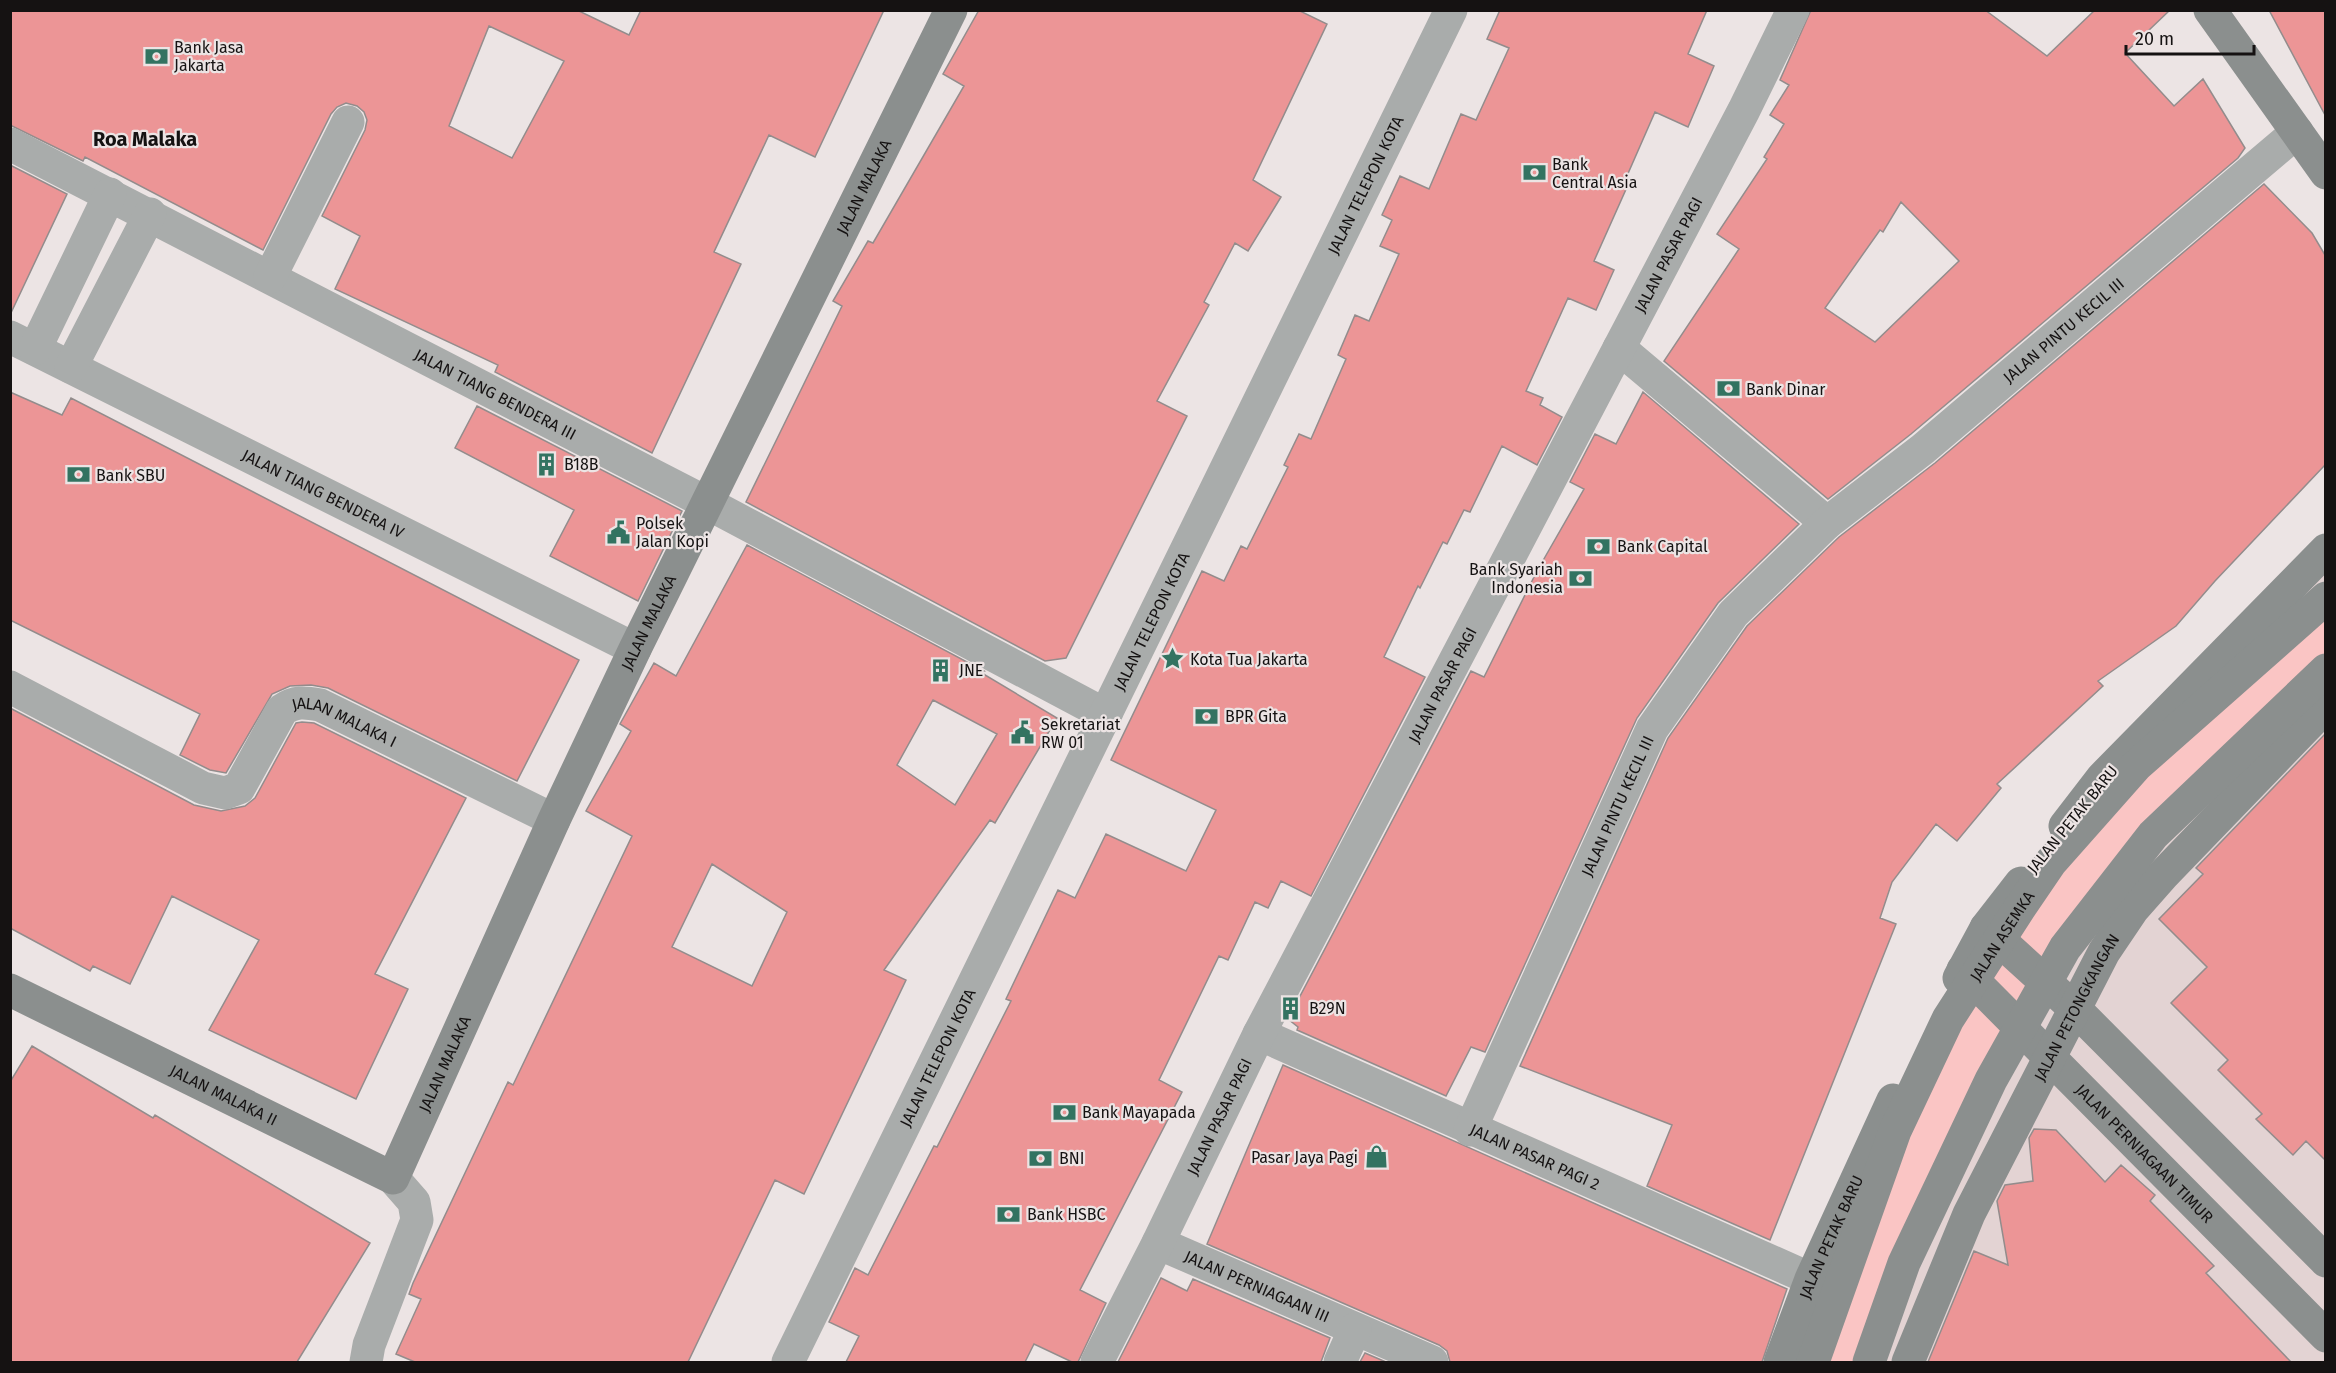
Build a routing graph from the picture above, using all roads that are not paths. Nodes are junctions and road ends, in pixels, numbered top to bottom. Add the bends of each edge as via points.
1 (951, 10) edge
2 (1451, 10) edge
3 (1793, 10) edge
4 (2210, 10) edge
5 (348, 122) dead end
6 (2297, 132) junction
7 (10, 144) edge
8 (2325, 173) edge
9 (110, 194) junction
10 (150, 214) junction
11 (270, 277) junction
12 (23, 343) edge
13 (1619, 348) junction
14 (71, 367) junction
15 (707, 503) junction
16 (1827, 523) junction
17 (2325, 550) edge
18 (2325, 598) edge
19 (635, 649) junction
20 (2325, 670) edge
21 (10, 687) edge
22 (2325, 706) edge
23 (1107, 715) junction
24 (554, 820) junction
25 (1986, 928) junction
26 (1963, 970) junction
27 (10, 990) edge
28 (2074, 1008) junction
29 (1259, 1034) junction
30 (2050, 1056) junction
31 (1470, 1130) junction
32 (393, 1178) junction
33 (1158, 1243) junction
34 (2325, 1261) edge
35 (1811, 1279) junction
36 (1355, 1329) junction
37 (2325, 1336) edge
38 (366, 1362) edge
39 (788, 1362) edge
40 (1097, 1362) edge
41 (1340, 1362) edge
42 (1432, 1362) edge
43 (1780, 1362) edge
44 (1813, 1362) edge
45 (1869, 1362) edge
46 (1908, 1362) edge

1 - 15 main road, JALAN MALAKA
2 - 23 street, JALAN TELEPON KOTA
3 - 13 street, JALAN PASAR PAGI
4 - 6 main road
5 - 11 street
6 - 8 main road
6 - 16 street, JALAN PINTU KECIL III via 1923,449
7 - 9 street, JALAN TIANG BENDERA III
9 - 10 street, JALAN TIANG BENDERA III
9 - 12 street
10 - 11 street, JALAN TIANG BENDERA III
10 - 14 street
11 - 15 street, JALAN TIANG BENDERA III
12 - 14 street, JALAN TIANG BENDERA IV
13 - 16 street
13 - 29 street, JALAN PASAR PAGI
14 - 19 street, JALAN TIANG BENDERA IV
15 - 19 main road, JALAN MALAKA
15 - 23 street, JALAN TIANG BENDERA III
16 - 31 street, JALAN PINTU KECIL III via 1733,614 1652,729
17 - 25 main road, JALAN PETAK BARU via 2102,778
18 - 44 main road, JALAN ASEMKA, bridge via 2136,766 2051,862 2019,909 1948,1019 1895,1131
19 - 24 main road, JALAN MALAKA
20 - 45 main road, bridge via 2152,835 2065,948 1991,1080 1904,1263
21 - 24 street, JALAN MALAKA I via 203,788 225,793 239,788 282,710 302,701 320,705
22 - 28 main road, JALAN PETONGKANGAN via 2133,909
23 - 39 street, JALAN TELEPON KOTA
24 - 32 main road, JALAN MALAKA
25 - 26 main road, JALAN PETAK BARU
25 - 28 main road
26 - 30 main road, JALAN PERNIAGAAN TIMUR
26 - 35 main road, JALAN PETAK BARU via 1898,1088
27 - 32 main road, JALAN MALAKA II
28 - 30 main road, JALAN PETONGKANGAN
28 - 34 main road
29 - 31 street, JALAN PASAR PAGI 2
29 - 33 street, JALAN PASAR PAGI
30 - 37 main road, JALAN PERNIAGAAN TIMUR
30 - 46 main road, JALAN PETONGKANGAN via 1969,1214
31 - 35 street, JALAN PASAR PAGI 2
32 - 38 street, JALAN MALAKA II via 414,1202 417,1220
33 - 36 street, JALAN PERNIAGAAN III
33 - 40 street, JALAN PASAR PAGI
35 - 43 main road, JALAN PETAK BARU
36 - 41 street
36 - 42 street, JALAN PERNIAGAAN III

